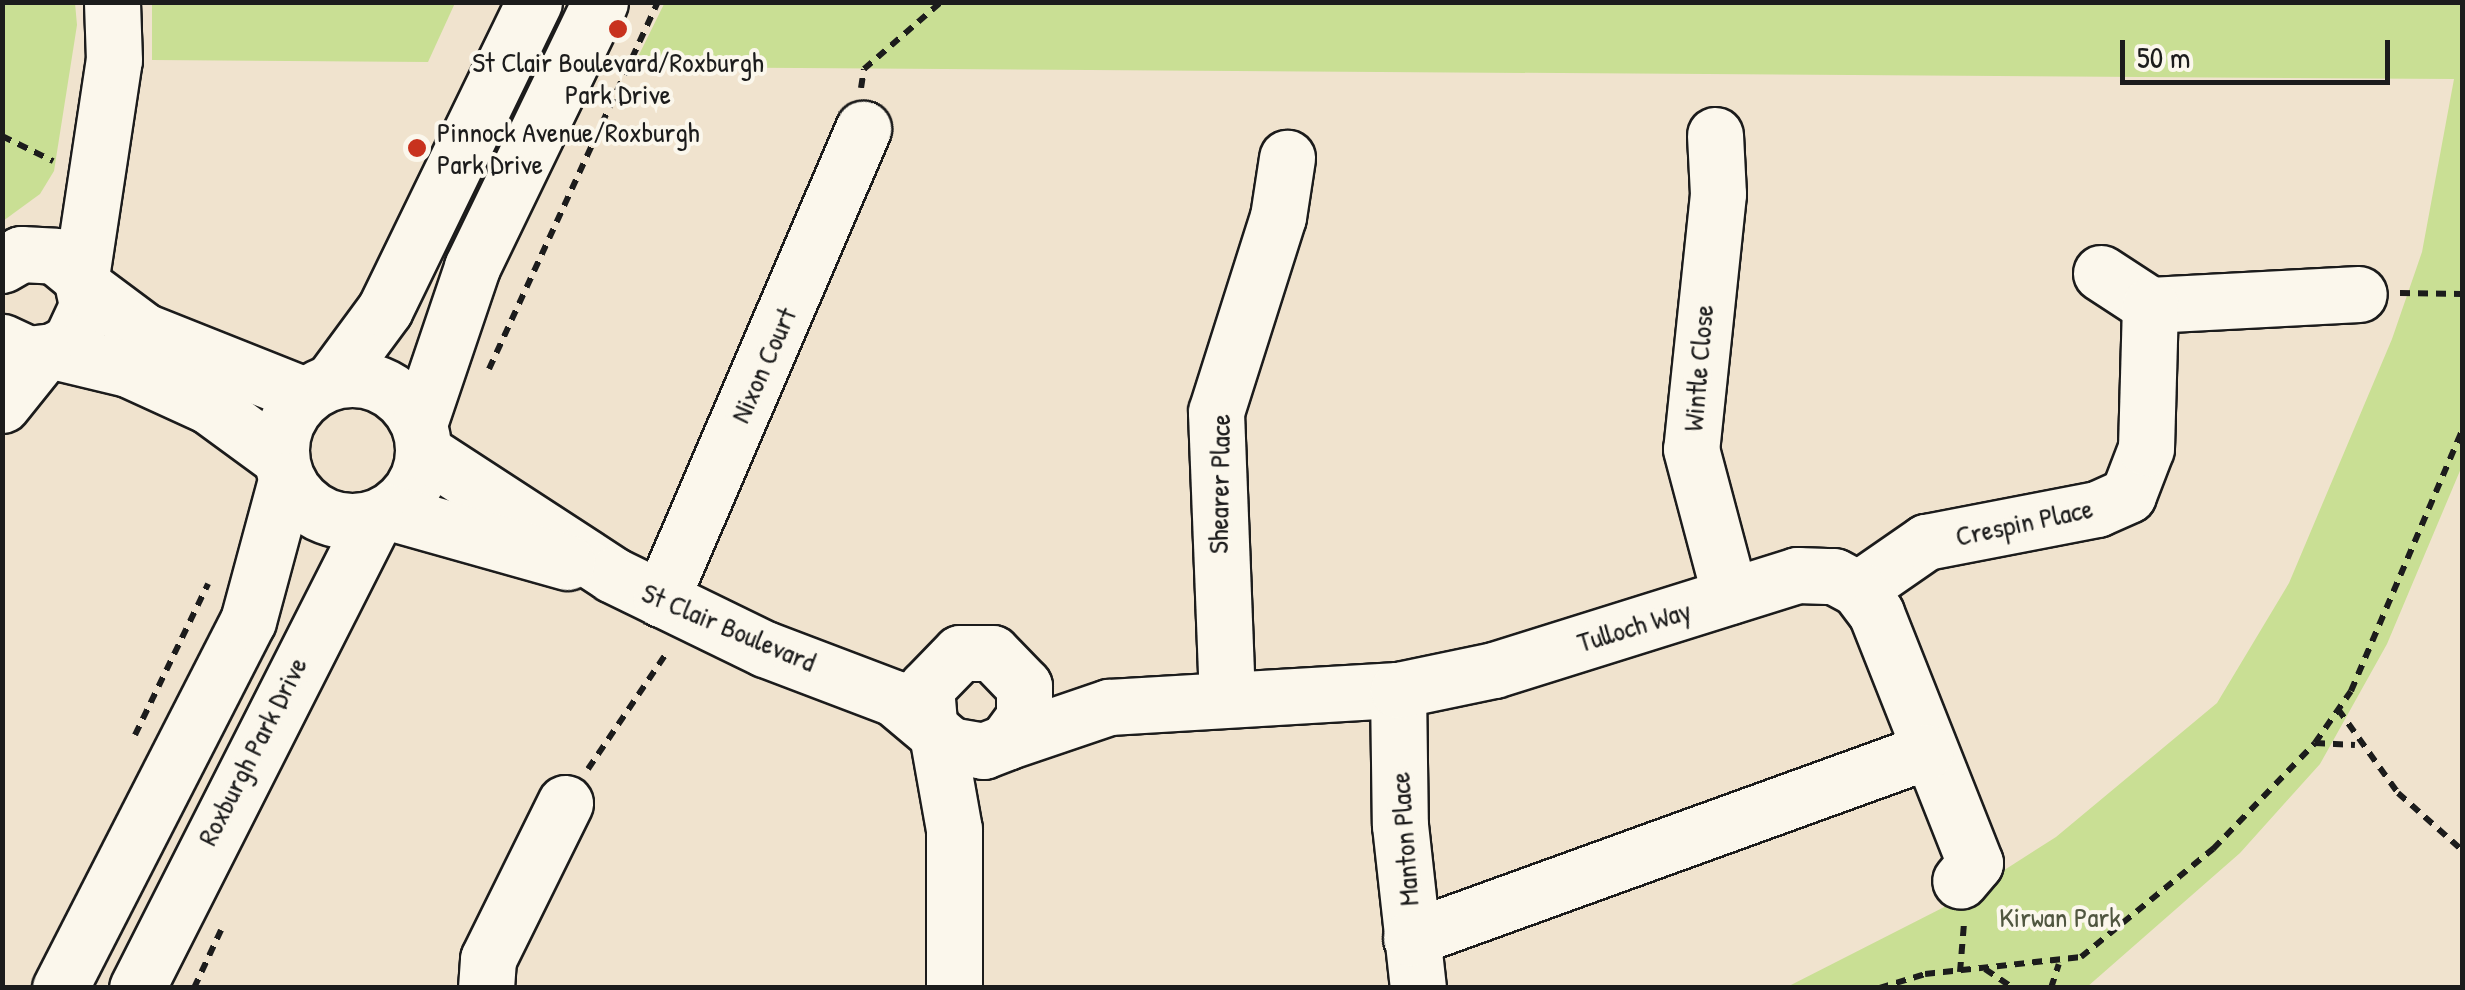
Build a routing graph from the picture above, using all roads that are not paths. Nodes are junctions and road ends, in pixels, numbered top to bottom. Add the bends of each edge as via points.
1 (112, 2) edge
2 (534, 2) edge
3 (600, 2) edge
4 (863, 129) road end
5 (1715, 135) dead end
6 (1287, 158) dead end
7 (91, 169) junction
8 (12, 259) edge
9 (2102, 273) dead end
10 (83, 282) junction
11 (2358, 294) road end
12 (2150, 305) junction
13 (33, 349) edge
14 (318, 388) junction
15 (2, 405) edge
16 (421, 437) junction
17 (283, 469) junction
18 (382, 515) junction
19 (1858, 588) junction
20 (654, 595) junction
21 (1730, 596) junction
22 (946, 660) junction
23 (1018, 673) junction
24 (846, 676) junction
25 (1398, 690) junction
26 (1227, 699) junction
27 (1109, 706) junction
28 (933, 728) junction
29 (1003, 744) junction
30 (1925, 752) junction
31 (565, 802) road end
32 (954, 829) junction
33 (1967, 872) dead end
34 (1415, 963) edge
35 (60, 988) edge
36 (136, 988) edge
37 (486, 988) edge
38 (954, 988) edge

1 - 7 street via 114,60
2 - 14 street via 385,310
3 - 16 street via 472,267
4 - 20 street, Nixon Court
5 - 21 street, Wintle Close via 1718,194 1691,448
6 - 26 street, Shearer Place via 1263,264 1216,412
7 - 8 street via 64,218
7 - 10 street
8 - 10 street via 55,256
9 - 12 street
10 - 13 street via 82,326
10 - 14 street via 144,331
11 - 12 street
12 - 19 street, Crespin Place via 2146,448 2128,495 2097,509 1926,542
13 - 15 street
13 - 17 street via 128,369 209,406
14 - 16 street via 363,380 393,392
14 - 17 street via 285,424
16 - 18 street via 407,496
16 - 20 street, St Clair Boulevard
17 - 18 street via 314,512 354,522
17 - 35 street via 248,621 148,804
18 - 20 street, St Clair Boulevard
18 - 36 street, Roxburgh Park Drive
19 - 21 street, Tulloch Way via 1834,576 1797,575
19 - 30 street via 1876,614
20 - 24 street, St Clair Boulevard
21 - 25 street, Tulloch Way via 1494,670
22 - 23 street via 992,653
22 - 24 street, St Clair Boulevard
22 - 28 street via 926,688
23 - 27 street, Tulloch Way
23 - 29 street via 1026,702
24 - 28 street, St Clair Boulevard
25 - 26 street, Tulloch Way
25 - 34 street, Manton Place
26 - 27 street, Tulloch Way
27 - 29 street, Tulloch Way
28 - 29 street via 966,751
28 - 32 street
29 - 32 street
30 - 33 street
30 - 34 street
31 - 37 street via 488,959
32 - 38 street

